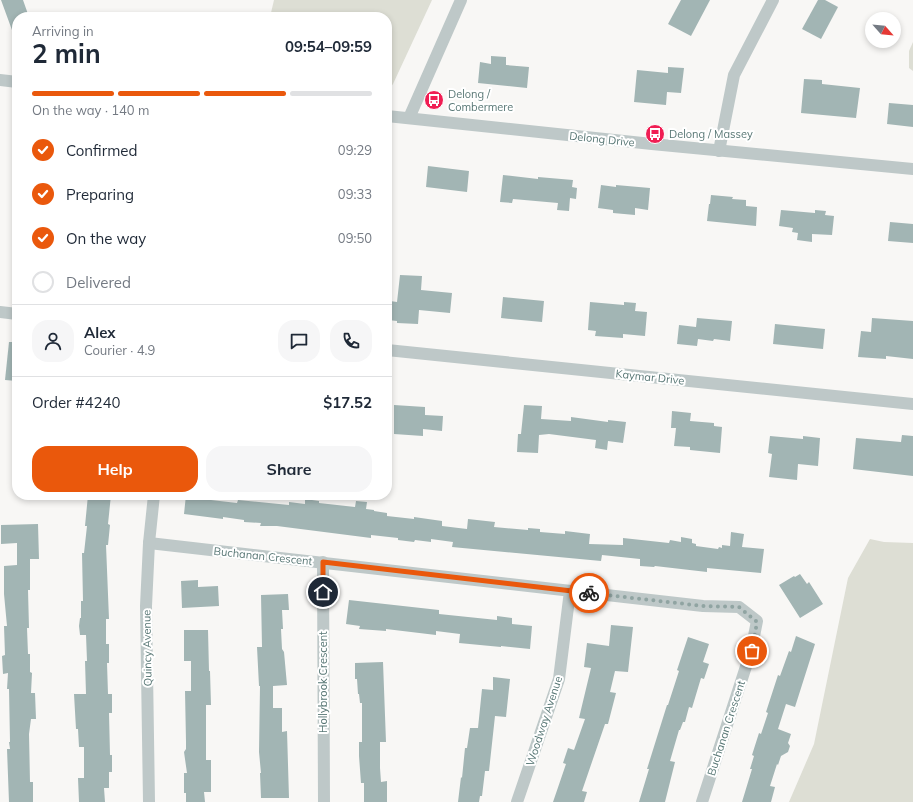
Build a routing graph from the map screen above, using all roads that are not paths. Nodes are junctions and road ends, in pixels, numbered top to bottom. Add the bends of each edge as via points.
1 (461, 0) edge
2 (773, 0) edge
3 (0, 80) edge
4 (12, 81) edge
5 (392, 116) edge
6 (410, 118) junction
7 (719, 151) junction
8 (913, 169) edge
9 (0, 312) edge
10 (12, 313) edge
11 (392, 351) edge
12 (913, 404) edge
13 (154, 500) edge
14 (150, 543) junction
15 (323, 562) junction
16 (570, 591) junction
17 (149, 802) edge
18 (324, 802) edge
19 (517, 802) edge
20 (702, 802) edge

1 - 6 street
2 - 7 street via 734,75
3 - 4 street
5 - 6 street, Delong Drive
6 - 7 street, Delong Drive
7 - 8 street, Delong Drive
9 - 10 street
11 - 12 street, Kaymar Drive
13 - 14 street, Quincy Avenue
14 - 15 street, Buchanan Crescent
14 - 17 street, Quincy Avenue via 146,606
15 - 16 street, Buchanan Crescent
15 - 18 street, Hollybrook Crescent
16 - 19 street, Woodway Avenue via 559,679
16 - 20 street, Buchanan Crescent via 703,606 739,607 757,622 752,651

